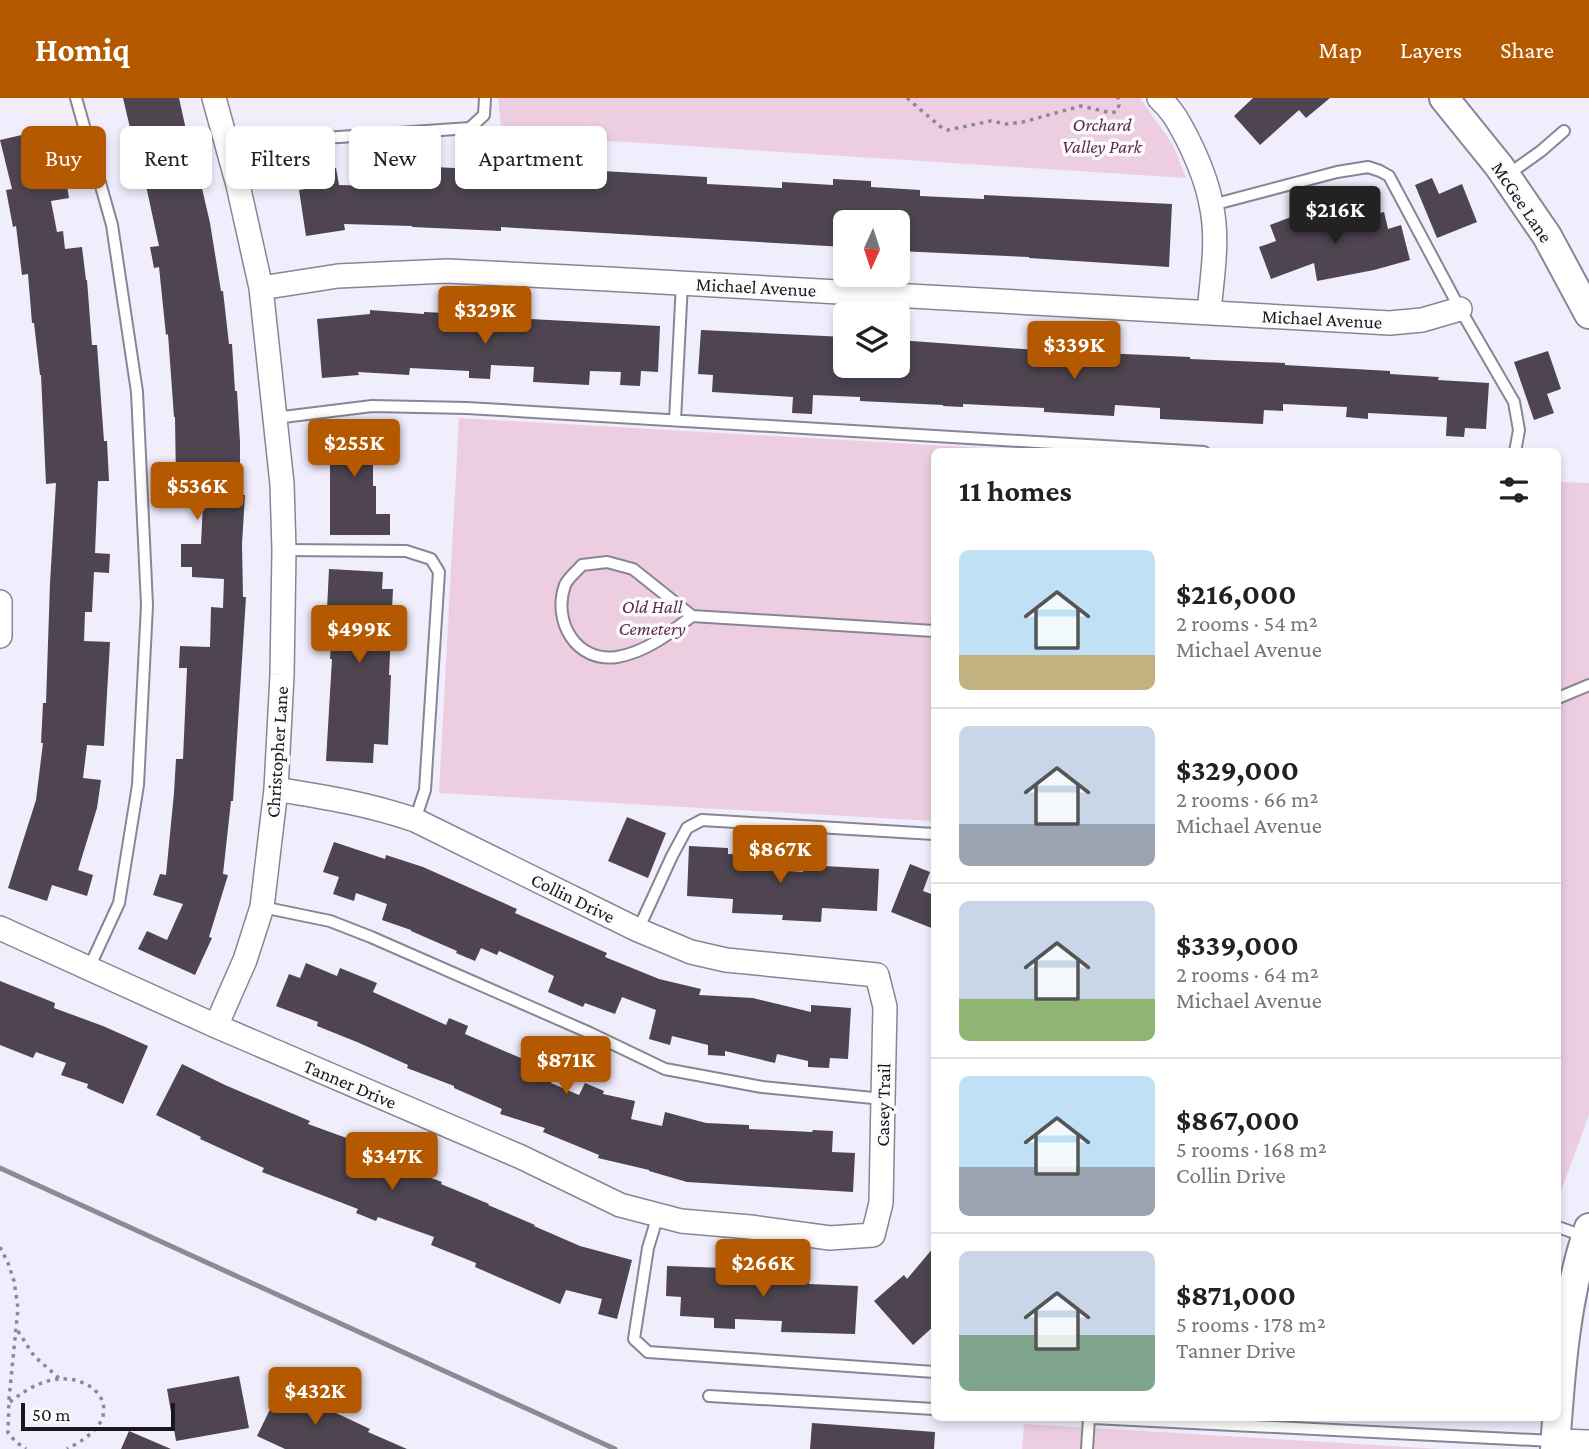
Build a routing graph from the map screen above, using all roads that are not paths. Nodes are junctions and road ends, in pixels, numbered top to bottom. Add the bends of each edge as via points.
1 (76, 98) edge
2 (214, 98) edge
3 (485, 98) edge
4 (1444, 98) edge
5 (1172, 102) edge
6 (1564, 131) dead end
7 (335, 137) edge
8 (226, 142) edge
9 (1506, 176) junction
10 (240, 189) edge
11 (1212, 205) junction
12 (682, 283) junction
13 (261, 288) junction
14 (1460, 309) junction
15 (1209, 312) junction
16 (1589, 314) edge
17 (275, 418) junction
18 (675, 421) junction
19 (1136, 448) edge
20 (1516, 448) edge
21 (284, 550) junction
22 (0, 602) edge
23 (692, 616) junction
24 (931, 631) edge
25 (0, 636) edge
26 (1589, 685) edge
27 (1561, 697) edge
28 (276, 789) junction
29 (415, 820) junction
30 (931, 834) edge
31 (262, 907) junction
32 (0, 928) edge
33 (638, 930) junction
34 (89, 968) junction
35 (877, 975) joint
36 (216, 1026) junction
37 (883, 1099) junction
38 (658, 1215) junction
39 (1561, 1228) edge
40 (1588, 1232) edge
41 (873, 1235) joint
42 (931, 1372) edge
43 (1561, 1380) edge
44 (709, 1396) dead end
45 (931, 1409) edge
46 (1093, 1421) edge
47 (1219, 1421) edge
48 (1557, 1421) edge
49 (1263, 1422) edge
50 (1589, 1442) edge
51 (1555, 1445) edge
52 (1087, 1449) edge

1 - 34 lane via 112,225 137,392 147,605 138,785 119,903
2 - 8 street, Christopher Lane
3 - 7 lane via 484,115 470,128
4 - 9 street, McGee Lane
5 - 11 street
6 - 9 lane
9 - 16 street, McGee Lane via 1547,236
10 - 13 street, Christopher Lane
11 - 14 lane via 1338,172 1368,167 1380,171 1389,176
11 - 15 street
12 - 13 street, Michael Avenue via 447,271 338,276
12 - 15 street, Michael Avenue
12 - 18 lane
13 - 17 street, Christopher Lane
14 - 15 street, Michael Avenue via 1390,323
14 - 20 lane via 1514,402 1520,430
17 - 18 lane via 372,405
17 - 21 street, Christopher Lane
18 - 19 lane
21 - 28 street, Christopher Lane
21 - 29 lane via 406,551 430,559 439,572 425,790
22 - 25 street
23 - 23 lane via 633,569 607,562 582,565 566,583 560,608 566,631 594,656 638,652
23 - 24 lane
26 - 27 lane
28 - 29 street, Collin Drive via 350,801
28 - 31 street, Christopher Lane
29 - 33 street, Collin Drive
30 - 33 lane via 702,820 687,828
31 - 36 street, Christopher Lane
31 - 37 lane via 330,921 360,933 665,1069 762,1087
32 - 34 street, Tanner Drive
33 - 35 street, Collin Drive via 691,952 726,960
34 - 36 street, Tanner Drive
35 - 37 street, Casey Trail via 885,1007
36 - 38 street, Tanner Drive via 522,1157 620,1205
37 - 41 street, Casey Trail via 881,1203
38 - 41 street, Tanner Drive via 830,1238
38 - 42 lane via 634,1339 648,1352
39 - 40 lane
40 - 43 street via 1573,1290
44 - 45 lane
46 - 52 lane
47 - 49 lane
48 - 51 street
49 - 51 lane
50 - 51 street

